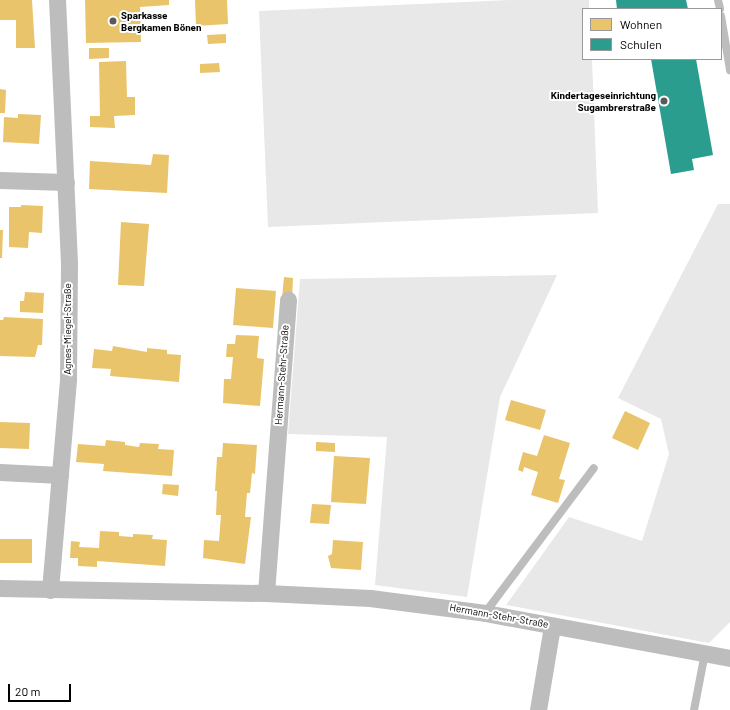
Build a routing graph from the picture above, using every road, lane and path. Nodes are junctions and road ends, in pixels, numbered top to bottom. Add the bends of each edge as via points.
1 (57, 0) edge
2 (722, 22) edge
3 (730, 70) edge
4 (0, 180) edge
5 (66, 182) junction
6 (288, 300) dead end
7 (594, 468) dead end
8 (0, 472) edge
9 (60, 475) junction
10 (0, 588) edge
11 (50, 590) junction
12 (266, 593) junction
13 (485, 613) junction
14 (552, 626) junction
15 (705, 654) junction
16 (730, 658) edge
17 (538, 710) edge
18 (694, 710) edge

1 - 5 street, Agnes-Miegel-Straße
2 - 3 lane
4 - 5 street
5 - 9 street, Agnes-Miegel-Straße via 68,379
6 - 12 street, Hermann-Stehr-Straße
7 - 13 lane
8 - 9 street
9 - 11 street, Agnes-Miegel-Straße
10 - 11 street, Hermann-Stehr-Straße
11 - 12 street, Hermann-Stehr-Straße
12 - 13 street, Hermann-Stehr-Straße via 370,598
13 - 14 street, Hermann-Stehr-Straße
14 - 15 street, Hermann-Stehr-Straße
14 - 17 street
15 - 16 street, Hermann-Stehr-Straße
15 - 18 lane

